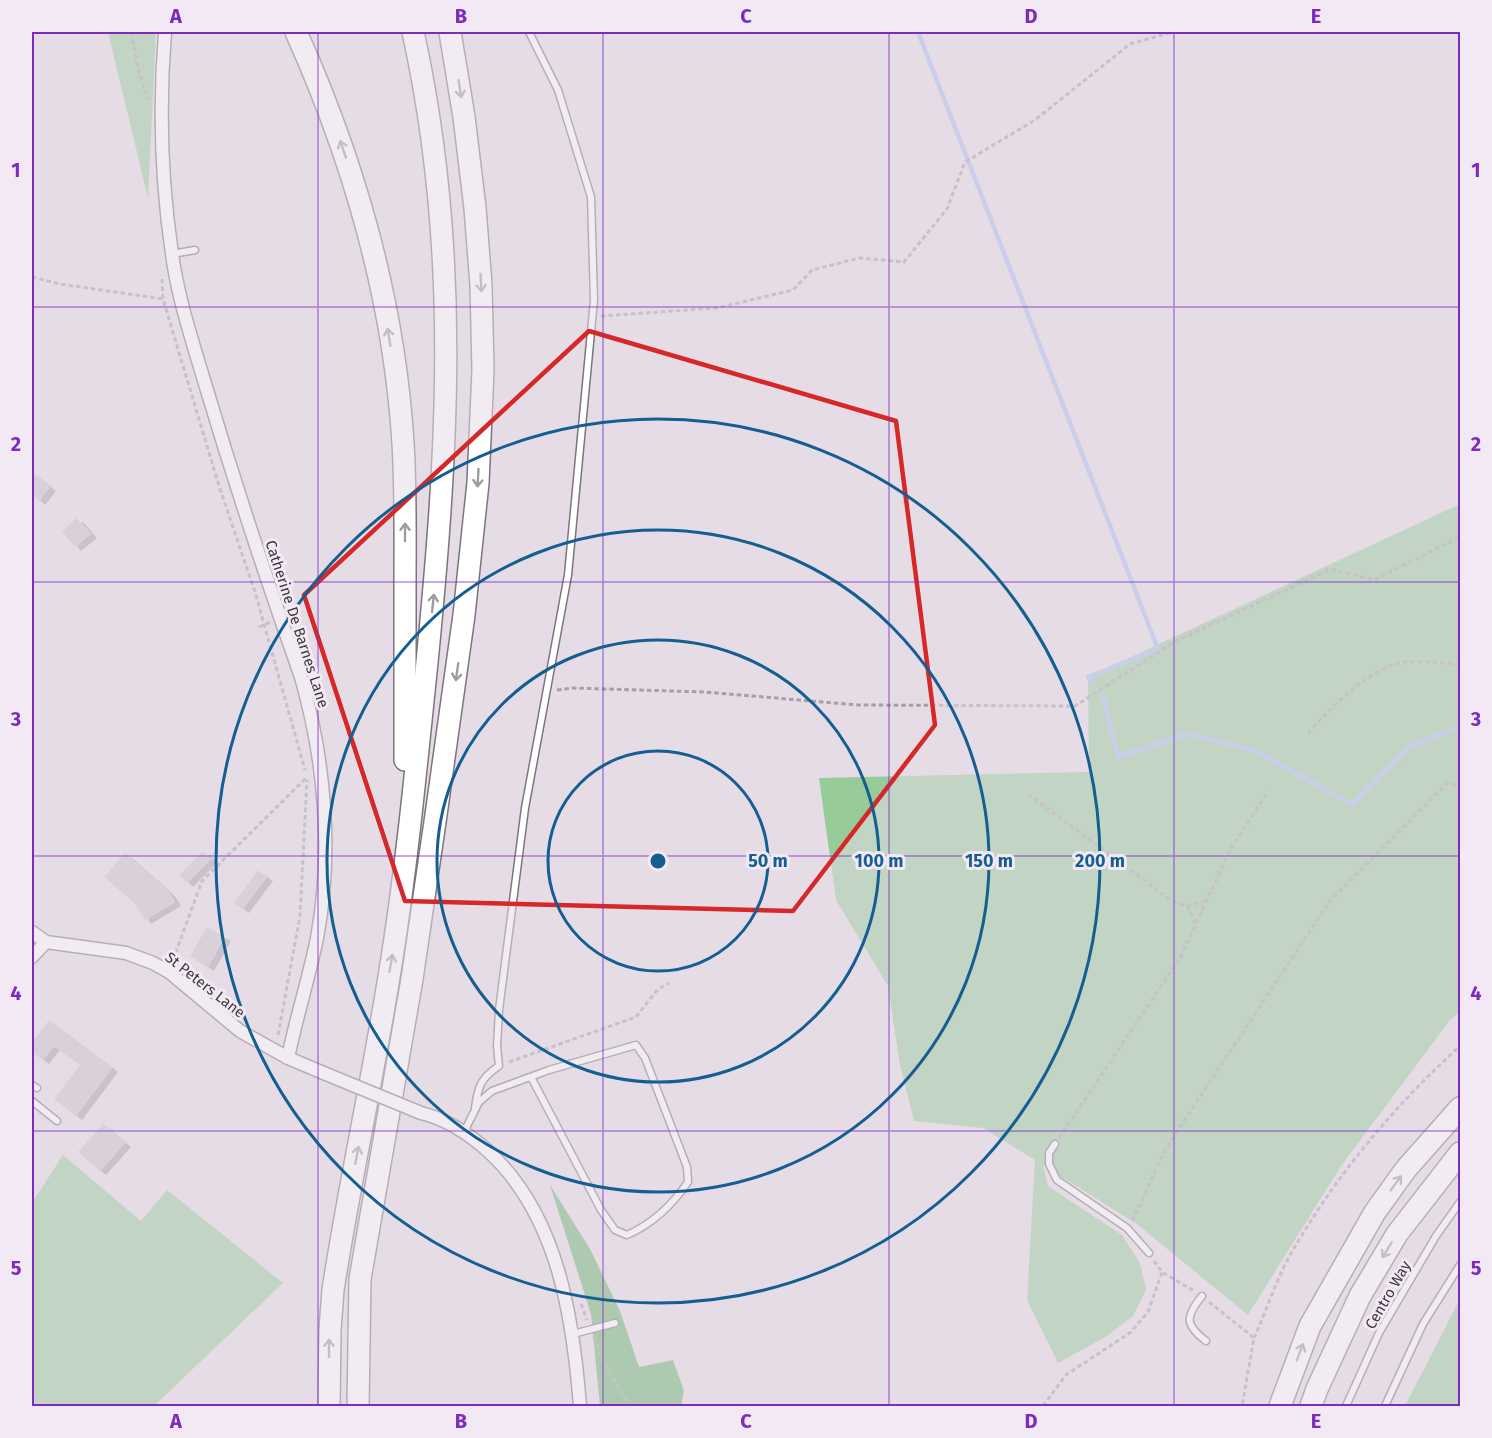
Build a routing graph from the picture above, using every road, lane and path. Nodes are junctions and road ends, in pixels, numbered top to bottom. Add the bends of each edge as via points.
1 (165, 32) edge
2 (296, 32) edge
3 (414, 32) edge
4 (450, 32) edge
5 (529, 32) edge
6 (1173, 32) edge
7 (195, 250) dead end
8 (172, 254) junction
9 (32, 277) edge
10 (163, 298) dead end
11 (593, 316) junction
12 (1461, 537) edge
13 (1461, 664) edge
14 (547, 691) junction
15 (1308, 733) dead end
16 (1461, 785) edge
17 (1268, 792) dead end
18 (1028, 794) dead end
19 (405, 863) junction
20 (1207, 901) junction
21 (1187, 906) junction
22 (1196, 926) junction
23 (32, 932) edge
24 (45, 942) junction
25 (32, 957) edge
26 (169, 972) junction
27 (669, 983) dead end
28 (1461, 1046) edge
29 (288, 1055) junction
30 (499, 1066) junction
31 (531, 1077) junction
32 (32, 1101) edge
33 (475, 1108) junction
34 (1461, 1108) edge
35 (57, 1121) dead end
36 (464, 1132) junction
37 (1054, 1144) joint
38 (1461, 1153) edge
39 (1461, 1202) edge
40 (1137, 1227) dead end
41 (1149, 1253) joint
42 (1461, 1265) edge
43 (1162, 1272) junction
44 (1202, 1296) junction
45 (615, 1323) dead end
46 (591, 1328) junction
47 (573, 1334) junction
48 (1254, 1338) junction
49 (1206, 1341) dead end
50 (329, 1407) edge
51 (358, 1407) edge
52 (580, 1407) edge
53 (630, 1407) edge
54 (1043, 1407) edge
55 (1242, 1407) edge
56 (1280, 1407) edge
57 (1311, 1407) edge
58 (1346, 1407) edge
59 (1385, 1407) edge

1 - 8 street, Catherine De Barnes Lane via 161,131
19 -> 2 highway via 405,521 400,407 368,229 337,131
19 -> 3 highway via 442,510 447,373 440,188
4 -> 51 highway via 464,117 481,285 483,370 478,483 464,615 412,979 360,1279
5 - 11 lane via 558,90 591,197
6 - 11 path via 1130,44 1035,120 965,162 948,209 904,262 859,258 812,270 793,290 717,308
7 - 8 lane
8 - 29 street, Catherine De Barnes Lane via 179,294 225,452 301,677 320,756 326,838 321,904 308,981
9 - 10 path
11 - 14 lane via 568,576
12 - 14 path via 1374,580 1331,570 1176,641 1075,706 858,705 705,692 572,688
13 - 15 path via 1401,662 1351,691
14 - 30 lane via 525,808 499,1010
16 - 40 path via 1446,784 1329,902 1165,1150 1132,1219
17 - 20 path via 1231,848
18 - 21 path via 1172,901
50 -> 19 highway via 333,1290 391,967
20 - 21 path
20 - 22 path
21 - 22 path
22 - 37 path via 1180,958
23 - 24 street, St Peters Lane
24 - 25 street
24 - 26 street, St Peters Lane via 126,953
26 - 29 street, St Peters Lane via 240,1031
26 - 29 path via 202,881 307,777 300,916 277,1043
27 - 30 path via 658,988 636,1017
28 - 48 path via 1418,1084 1351,1162 1292,1251
29 - 36 street, bridge
30 - 33 lane via 484,1077
31 - 31 lane via 636,1045 645,1058 687,1167 688,1182 678,1197 644,1228 627,1235 615,1230
31 - 33 lane via 492,1091
32 - 35 lane
33 - 36 lane
56 -> 34 highway via 1310,1326 1376,1212 1406,1169
36 - 47 street via 512,1176 533,1208 554,1257
37 - 41 lane via 1049,1164 1058,1180 1127,1228
38 -> 57 highway via 1397,1234 1360,1296
39 - 58 lane, Centro Way via 1436,1236 1379,1333
41 - 43 path
42 - 59 lane via 1423,1324
43 - 44 path
43 - 54 path via 1148,1312 1131,1332 1066,1375
44 - 48 path
44 - 49 lane via 1190,1314 1189,1324
45 - 46 lane
46 - 47 lane
46 - 53 path via 605,1366
47 - 52 street
48 - 55 path

